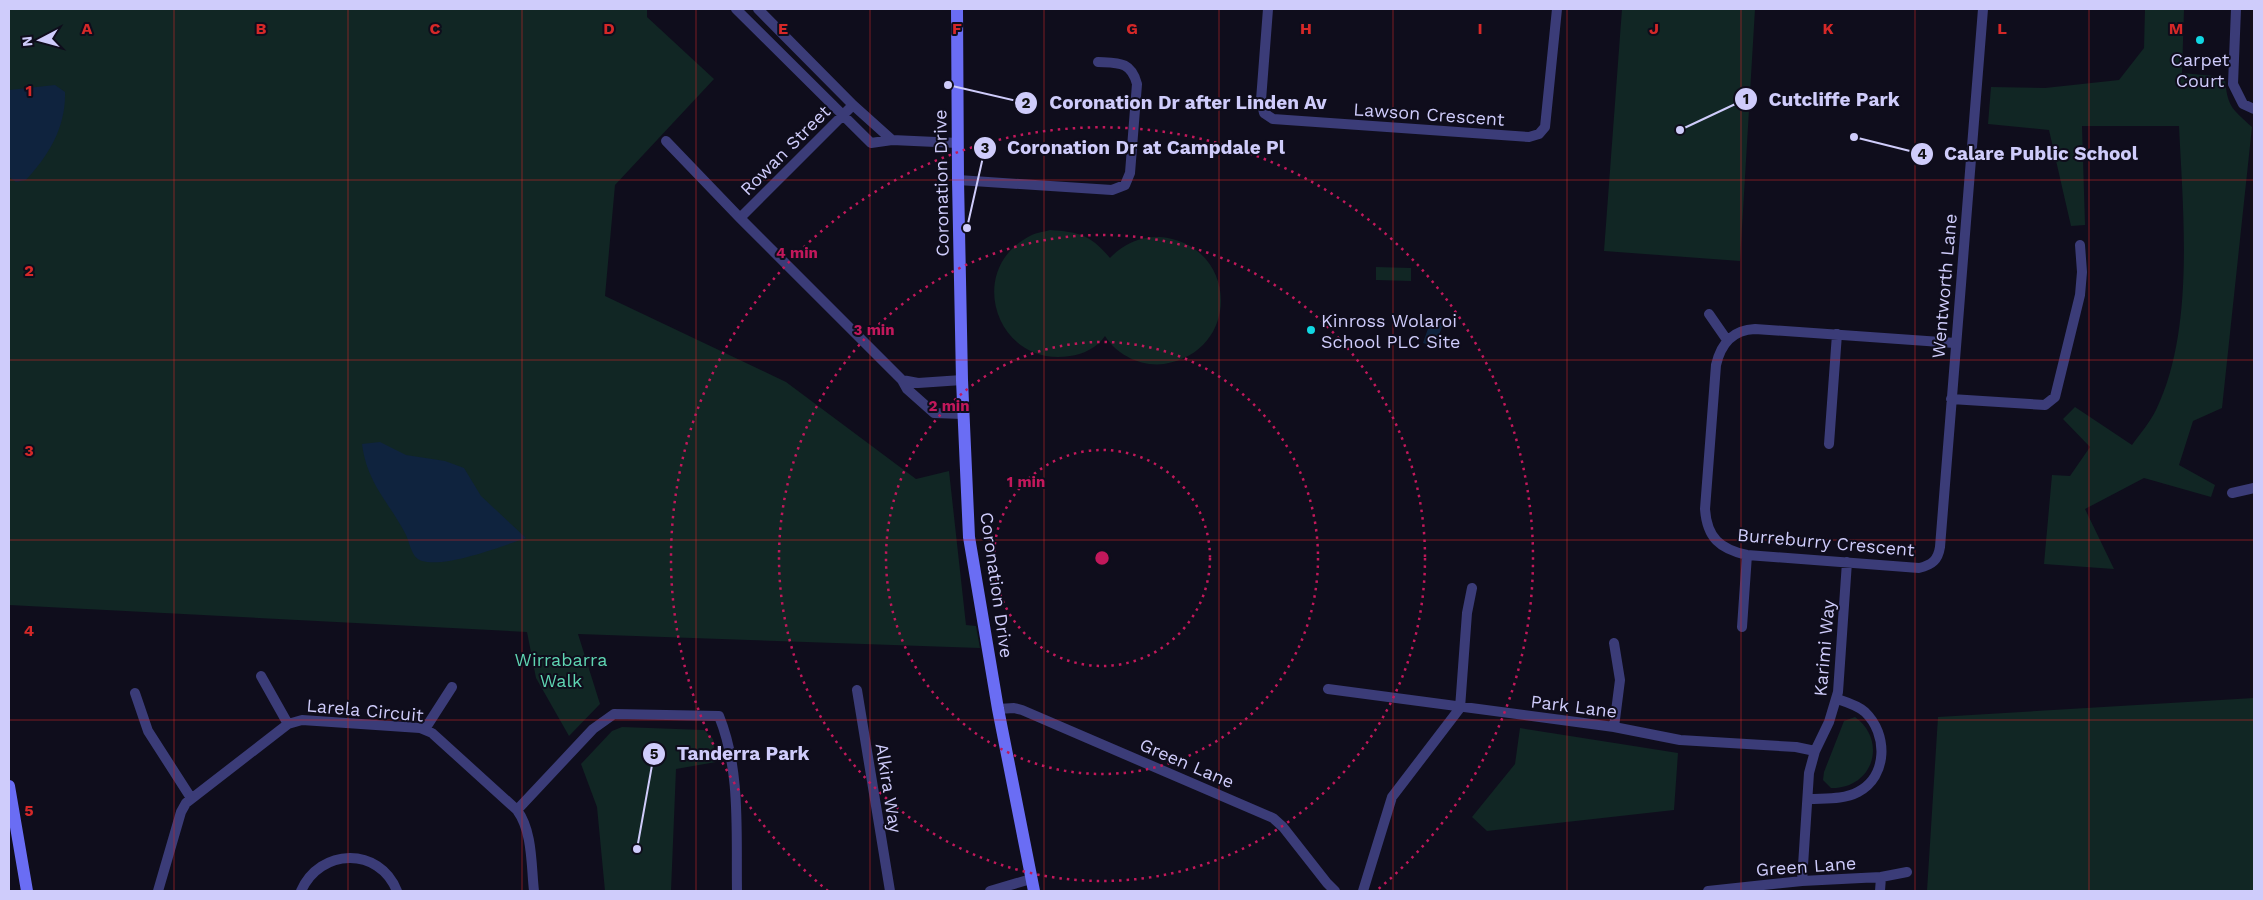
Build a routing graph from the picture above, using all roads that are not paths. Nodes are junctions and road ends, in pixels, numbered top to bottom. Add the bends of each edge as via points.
1 (736, 9) edge
2 (758, 9) edge
3 (957, 9) edge
4 (1268, 9) edge
5 (1558, 9) edge
6 (1983, 9) edge
7 (2236, 9) edge
8 (1098, 62) dead end
9 (853, 105) junction
10 (2254, 109) edge
11 (842, 116) junction
12 (892, 140) junction
13 (666, 141) dead end
14 (958, 143) junction
15 (958, 180) junction
16 (740, 218) junction
17 (2080, 245) dead end
18 (1709, 314) dead end
19 (1837, 334) junction
20 (1727, 340) junction
21 (1955, 343) junction
22 (902, 380) junction
23 (962, 380) junction
24 (1951, 399) junction
25 (963, 414) junction
26 (1829, 444) dead end
27 (2254, 488) edge
28 (2232, 493) dead end
29 (1747, 555) junction
30 (1847, 562) junction
31 (1932, 563) joint
32 (1472, 588) dead end
33 (1742, 627) dead end
34 (1614, 643) dead end
35 (261, 676) dead end
36 (452, 687) dead end
37 (1328, 689) dead end
38 (857, 690) dead end
39 (135, 693) dead end
40 (1837, 699) junction
41 (1460, 708) junction
42 (998, 709) junction
43 (288, 724) junction
44 (1614, 727) junction
45 (425, 729) junction
46 (1815, 751) junction
47 (9, 786) edge
48 (191, 798) junction
49 (1809, 799) junction
50 (517, 810) junction
51 (1906, 872) dead end
52 (1881, 878) junction
53 (1802, 881) junction
54 (1033, 885) edge
55 (27, 891) edge
56 (158, 891) edge
57 (301, 891) edge
58 (397, 891) edge
59 (534, 891) edge
60 (737, 891) edge
61 (890, 891) edge
62 (990, 891) edge
63 (1335, 891) edge
64 (1363, 891) edge
65 (1708, 891) edge
66 (1880, 891) edge

1 - 11 street
2 - 9 street
3 - 14 main road, Coronation Drive
4 - 5 street, Lawson Crescent via 1261,100 1264,113 1272,119 1529,137 1539,134 1545,127
6 - 21 street, Wentworth Lane
7 - 10 street via 2233,84 2243,104
8 - 15 street via 1126,66 1132,70 1137,84 1130,173 1125,185 1112,190
9 - 11 street, Rowan Street
9 - 12 street
11 - 12 street via 871,142
11 - 16 street, Rowan Street
12 - 14 street
13 - 16 street, Rowan Street
14 - 15 main road, Coronation Drive
15 - 23 main road, Coronation Drive
16 - 22 street, Rowan Street
17 - 24 street via 2080,295 2055,397 2045,405
18 - 20 street
19 - 20 street via 1749,329
19 - 21 street
19 - 26 street
20 - 29 street, Burreburry Crescent via 1716,365 1706,518 1719,544 1732,552
21 - 24 street, Wentworth Lane
22 - 23 street via 918,383
22 - 25 street, Rowan Street via 934,413
23 - 25 main road, Coronation Drive
24 - 31 street, Wentworth Lane via 1940,547
25 - 42 main road, Coronation Drive via 969,537
27 - 28 street
29 - 30 street, Burreburry Crescent
29 - 33 street
30 - 31 street, Burreburry Crescent via 1919,568
30 - 40 street, Karimi Way
32 - 41 street
34 - 44 street via 1620,680
35 - 43 street
36 - 45 street
37 - 41 street, Park Lane
38 - 61 street, Alkira Way
39 - 48 street via 148,731
40 - 46 street, Karimi Way
40 - 49 street via 1861,709 1874,724 1881,741 1879,766 1859,792 1845,797
41 - 44 street, Park Lane
41 - 64 street via 1392,797
42 - 54 main road, Coronation Drive
42 - 63 street, Green Lane via 1022,710 1273,818
43 - 45 street, Larela Circuit via 302,720
43 - 48 street, Larela Circuit
44 - 46 street, Park Lane via 1680,740
45 - 50 street, Larela Circuit
46 - 49 street, Karimi Way
47 - 55 main road
48 - 56 street, Larela Circuit via 181,812
49 - 53 street, Karimi Way
50 - 59 street, Larela Circuit via 527,828
50 - 60 street via 593,729 614,714 719,716 725,731 734,786
51 - 52 street, Green Lane
52 - 53 street, Green Lane
52 - 66 street
53 - 65 street, Green Lane
54 - 62 street
57 - 58 street via 309,876 319,868 335,860 349,858 368,861 381,869

